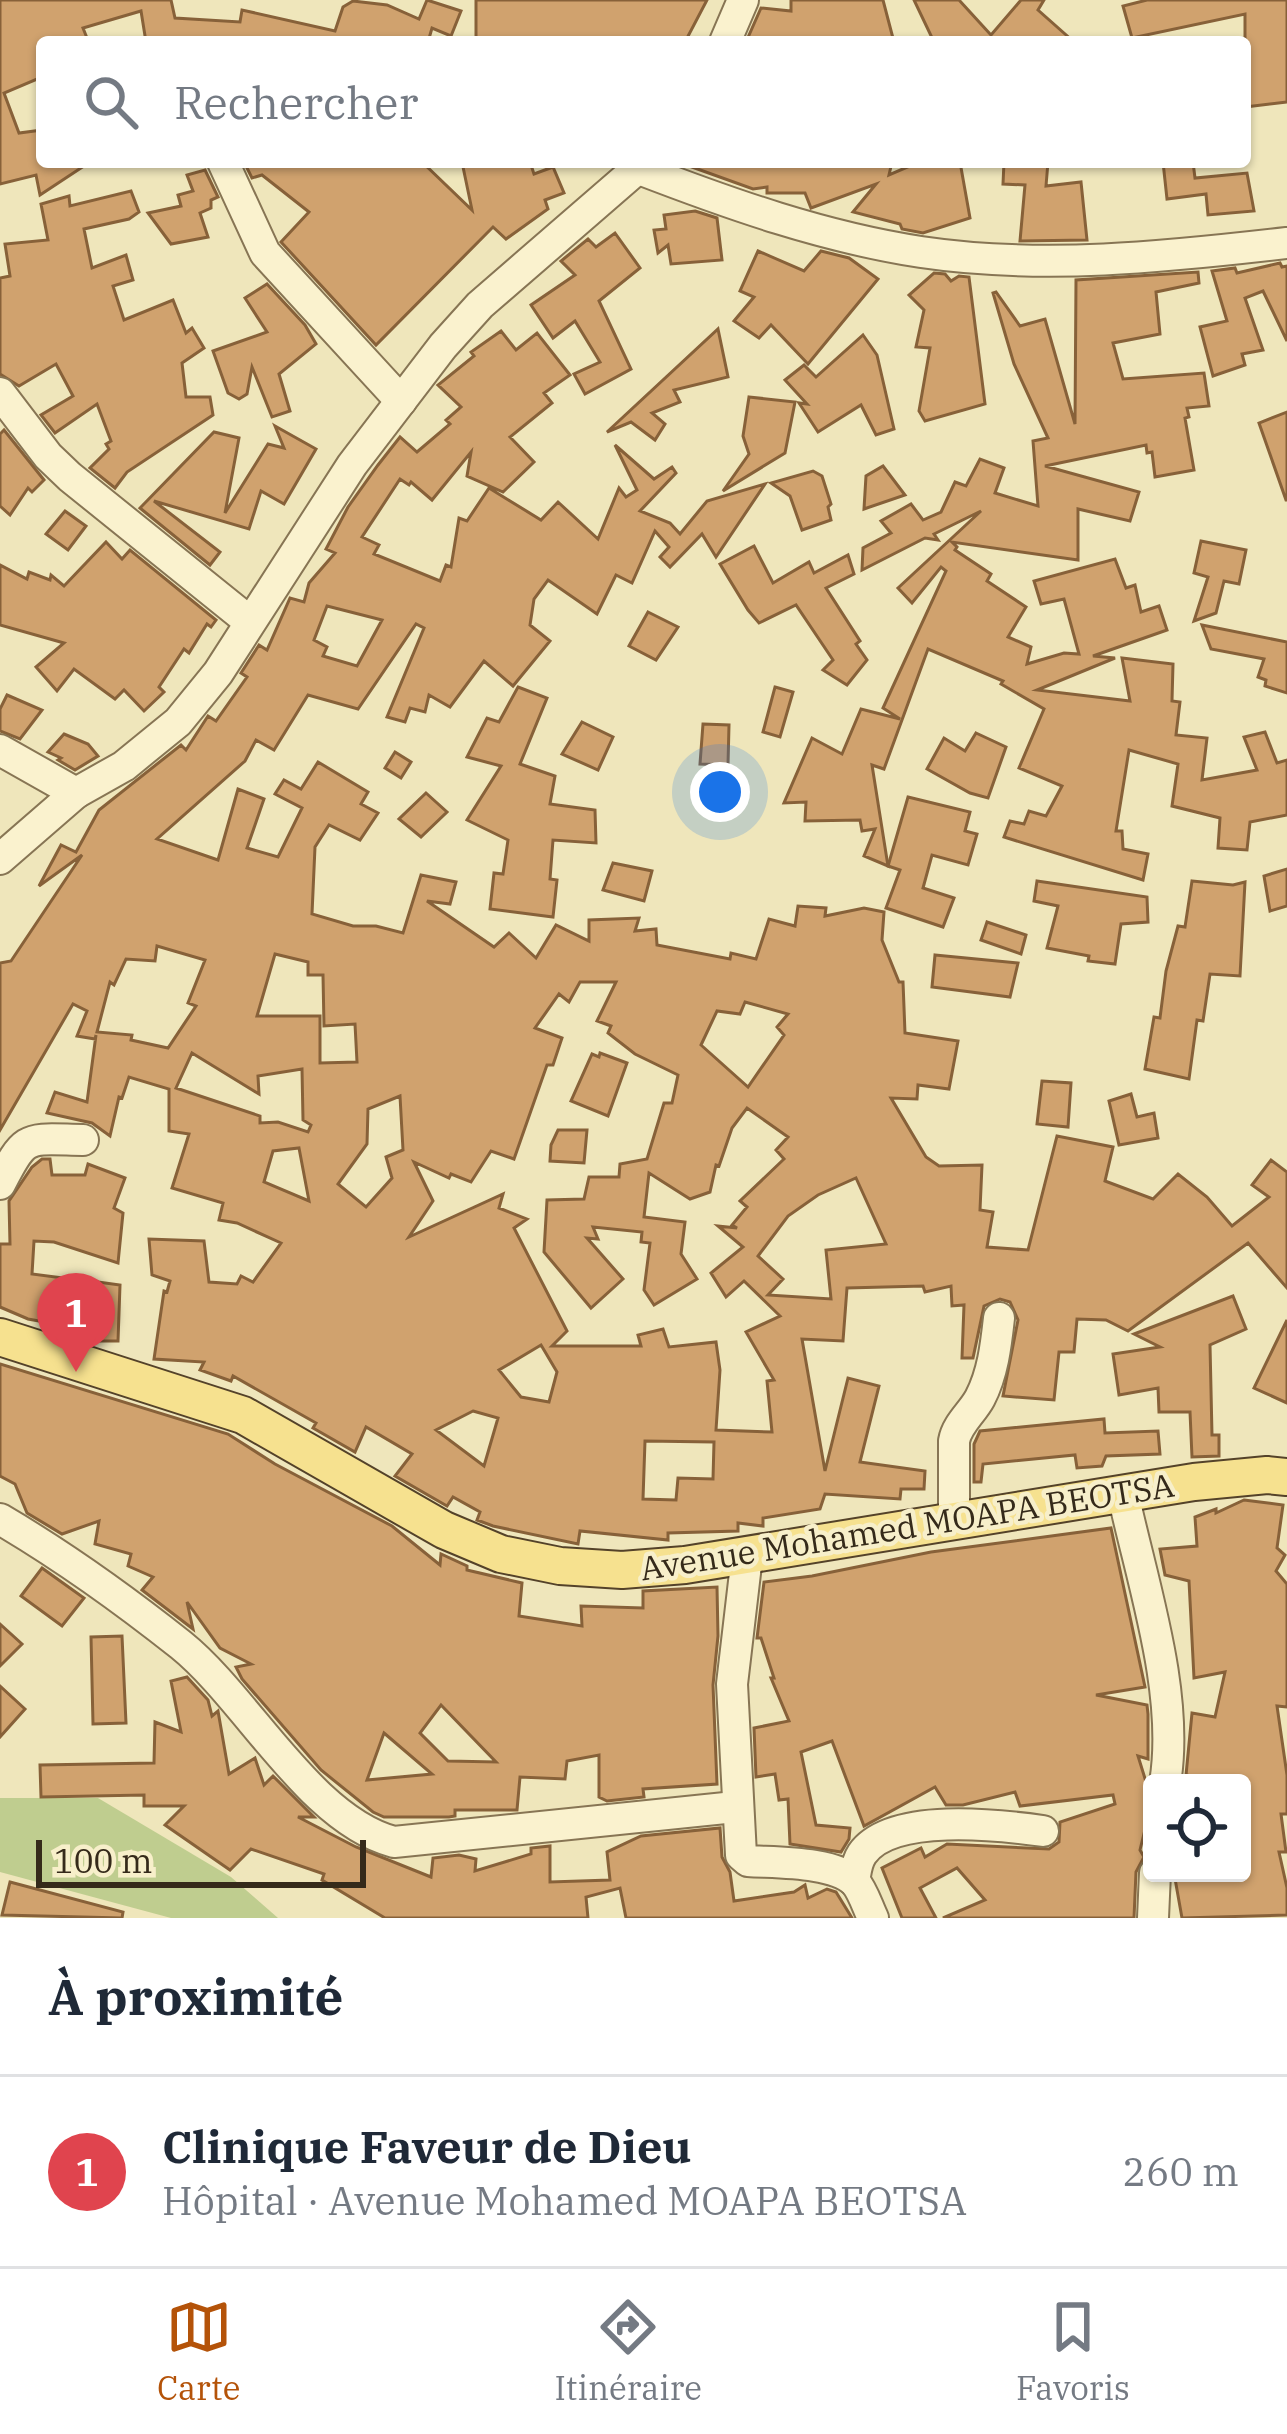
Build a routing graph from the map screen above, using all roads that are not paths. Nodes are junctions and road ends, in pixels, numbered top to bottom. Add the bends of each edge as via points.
1 (743, 0) edge
2 (728, 36) edge
3 (226, 168) edge
4 (640, 168) edge
5 (647, 168) edge
6 (1287, 243) edge
7 (0, 393) edge
8 (401, 401) junction
9 (250, 622) junction
10 (0, 750) edge
11 (76, 793) junction
12 (0, 859) edge
13 (83, 1140) dead end
14 (0, 1184) edge
15 (999, 1318) dead end
16 (0, 1337) edge
17 (1287, 1478) edge
18 (1123, 1493) junction
19 (0, 1519) edge
20 (954, 1521) junction
21 (747, 1556) junction
22 (1166, 1774) edge
23 (736, 1807) junction
24 (1043, 1831) dead end
25 (854, 1881) junction
26 (1155, 1882) edge
27 (873, 1918) edge
28 (1153, 1918) edge

1 - 2 street
3 - 8 street via 265,253
4 - 8 street via 480,305
5 - 6 street via 748,211 921,252 1103,260
7 - 9 street via 70,477
8 - 9 street
9 - 11 street via 178,722
10 - 11 street
11 - 12 street
13 - 14 street via 28,1142 15,1150
15 - 20 street via 988,1379 956,1430
16 - 21 main road, Avenue Mohamed MOAPA BEOTSA via 242,1414 501,1553 622,1570
17 - 18 main road, Avenue Mohamed MOAPA BEOTSA
18 - 20 main road, Avenue Mohamed MOAPA BEOTSA
18 - 22 street via 1161,1669
19 - 23 street via 182,1646 270,1747 380,1838
20 - 21 main road, Avenue Mohamed MOAPA BEOTSA
21 - 23 street via 732,1684
23 - 25 street via 743,1859
24 - 25 street via 974,1822 920,1828 869,1845
25 - 27 street
26 - 28 street

